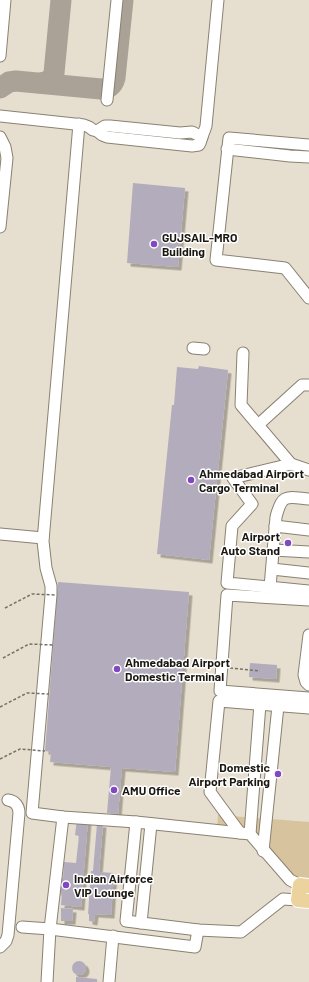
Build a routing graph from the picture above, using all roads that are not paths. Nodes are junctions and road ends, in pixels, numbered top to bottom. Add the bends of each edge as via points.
1 (5, 0) edge
2 (117, 0) edge
3 (218, 0) edge
4 (0, 56) edge
5 (107, 100) dead end
6 (0, 116) edge
7 (78, 124) junction
8 (0, 137) edge
9 (228, 143) junction
10 (309, 145) edge
11 (309, 157) edge
12 (0, 227) edge
13 (309, 298) edge
14 (243, 353) dead end
15 (309, 385) edge
16 (258, 425) junction
17 (291, 464) junction
18 (309, 470) edge
19 (309, 499) edge
20 (275, 526) junction
21 (309, 530) edge
22 (0, 534) edge
23 (43, 538) junction
24 (273, 550) junction
25 (309, 552) edge
26 (272, 569) junction
27 (309, 573) edge
28 (270, 587) junction
29 (309, 591) edge
30 (309, 600) edge
31 (309, 635) edge
32 (309, 685) edge
33 (309, 698) edge
34 (260, 704) junction
35 (278, 706) junction
36 (309, 708) edge
37 (4, 799) edge
38 (33, 802) junction
39 (63, 817) junction
40 (136, 822) junction
41 (152, 824) junction
42 (245, 834) junction
43 (264, 851) junction
44 (305, 886) edge
45 (303, 900) edge
46 (126, 921) junction
47 (141, 923) junction
48 (22, 927) dead end
49 (50, 929) junction
50 (198, 930) junction
51 (118, 936) junction
52 (0, 948) edge
53 (48, 982) edge
54 (109, 982) edge

1 - 4 street
2 - 5 street
3 - 7 street via 206,126 199,145 107,137
6 - 7 street
7 - 23 street
8 - 12 street via 7,158
9 - 10 street
9 - 11 street via 290,156
9 - 13 street via 216,260 285,268
14 - 16 street via 241,404
15 - 16 street via 302,385
16 - 17 street
17 - 18 street
17 - 28 street via 233,478 252,504 232,526 227,583
19 - 20 street via 288,497 282,500
20 - 21 street
20 - 24 street
22 - 23 street
23 - 38 street via 51,595
24 - 25 street
24 - 26 street
26 - 27 street
26 - 28 street
28 - 29 street
30 - 33 street via 227,595 220,691
31 - 32 street via 304,675
34 - 35 street
34 - 42 street
34 - 42 street via 219,701 214,742 210,792
35 - 36 street
35 - 43 street
37 - 38 street
37 - 52 street via 17,805 19,813 8,935
38 - 39 street via 32,813
39 - 40 street
39 - 49 street
40 - 41 street
40 - 46 street
41 - 42 street
41 - 47 street
42 - 43 street
43 - 44 street via 290,880
44 - 45 main road
45 - 50 street via 283,899 241,932
46 - 47 street
46 - 51 street
47 - 50 street
48 - 49 street
49 - 51 street
49 - 53 street
50 - 51 street via 195,946
51 - 54 street

